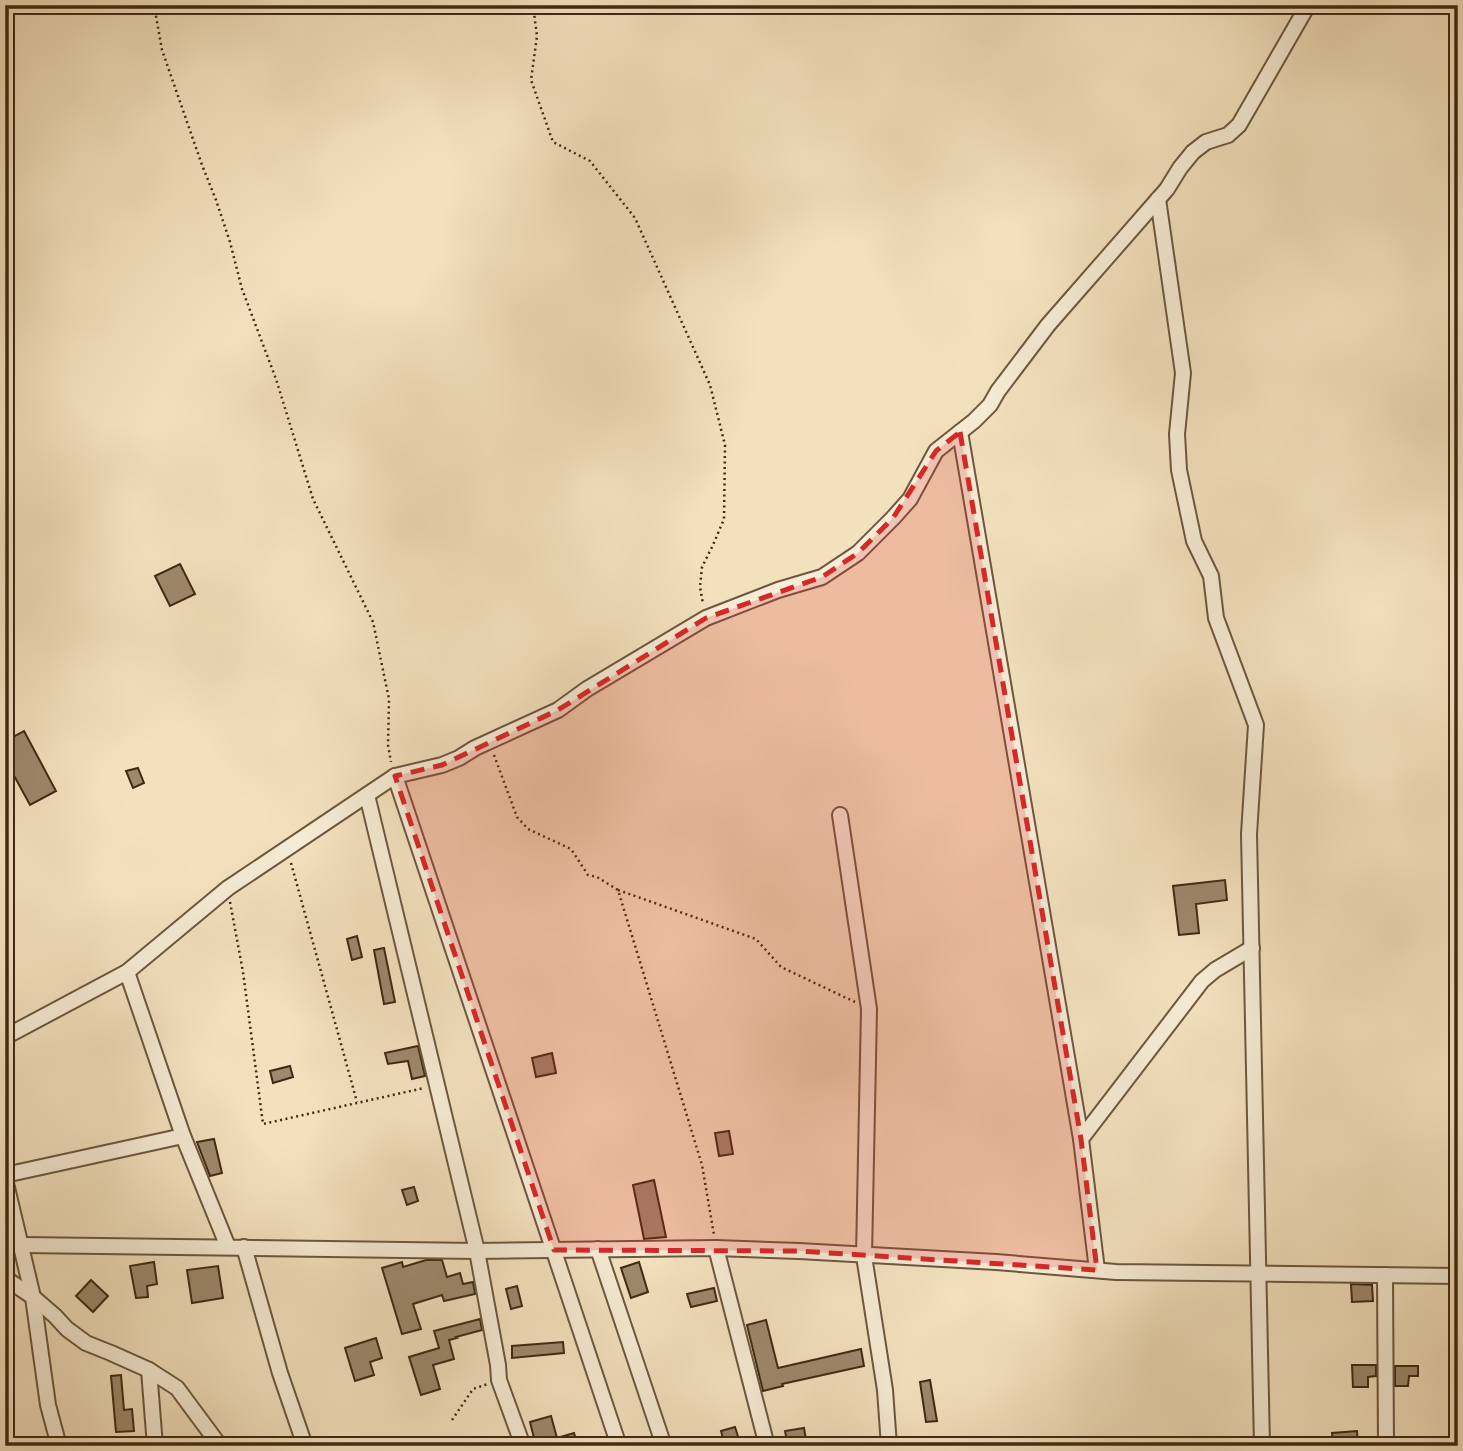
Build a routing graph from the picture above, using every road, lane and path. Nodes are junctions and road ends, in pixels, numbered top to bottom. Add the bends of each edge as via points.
1 (153, 5) edge
2 (533, 5) edge
3 (1308, 5) edge
4 (1158, 199) junction
5 (960, 432) junction
6 (706, 618) junction
7 (489, 742) junction
8 (395, 776) junction
9 (367, 795) junction
10 (839, 815) dead end
11 (287, 850) junction
12 (228, 888) junction
13 (618, 890) junction
14 (1252, 948) junction
15 (127, 972) junction
16 (869, 1009) junction
17 (5, 1037) edge
18 (437, 1085) junction
19 (357, 1102) junction
20 (183, 1136) junction
21 (1081, 1139) junction
22 (5, 1177) edge
23 (22, 1245) junction
24 (228, 1247) junction
25 (244, 1247) junction
26 (716, 1248) junction
27 (554, 1250) junction
28 (598, 1250) junction
29 (477, 1251) junction
30 (864, 1256) junction
31 (1097, 1270) junction
32 (1258, 1272) junction
33 (1385, 1275) junction
34 (1458, 1276) edge
35 (5, 1278) edge
36 (33, 1297) junction
37 (149, 1370) junction
38 (499, 1380) junction
39 (452, 1420) dead end
40 (60, 1446) edge
41 (155, 1446) edge
42 (219, 1446) edge
43 (306, 1446) edge
44 (523, 1446) edge
45 (619, 1446) edge
46 (664, 1446) edge
47 (767, 1446) edge
48 (888, 1446) edge
49 (1262, 1446) edge
50 (1386, 1446) edge

1 - 8 path via 162,50 313,499 373,622 389,699 388,745
2 - 6 path via 537,36 531,80 553,142 590,161 635,218 710,385 725,445 724,519 702,567 700,587
3 - 4 street via 1239,125 1194,152
4 - 5 street via 1048,325 990,405
4 - 14 street via 1183,373 1179,470 1194,541 1210,576 1216,618 1256,725 1249,834
5 - 6 street via 936,451 910,499 858,554 822,577
5 - 21 street
6 - 7 street via 558,710
7 - 8 street via 442,765
7 - 13 path via 517,817 528,829 571,849 588,875
8 - 9 street
8 - 27 street
9 - 11 street
9 - 18 street
10 - 16 street
11 - 12 street
11 - 19 path
12 - 15 street
12 - 19 path via 264,1124
13 - 16 path via 755,939 781,967
13 - 26 path via 702,1165
14 - 21 street via 1202,981
14 - 32 street
15 - 17 street
15 - 20 street
16 - 30 street
18 - 19 path
18 - 29 street
20 - 22 street
20 - 24 street
21 - 31 street
22 - 23 street
23 - 24 street
23 - 36 street
24 - 25 street
25 - 29 street
25 - 43 street
26 - 28 street
26 - 30 street
26 - 47 street
27 - 28 street
27 - 29 street
27 - 45 street
28 - 46 street
29 - 38 street
30 - 31 street
30 - 48 street via 886,1390
31 - 32 street
32 - 33 street
32 - 49 street
33 - 34 street
33 - 50 street
35 - 36 street
36 - 37 street via 86,1343
36 - 40 street via 48,1405
37 - 41 street
37 - 42 street via 177,1388
38 - 39 path via 474,1389
38 - 44 street

